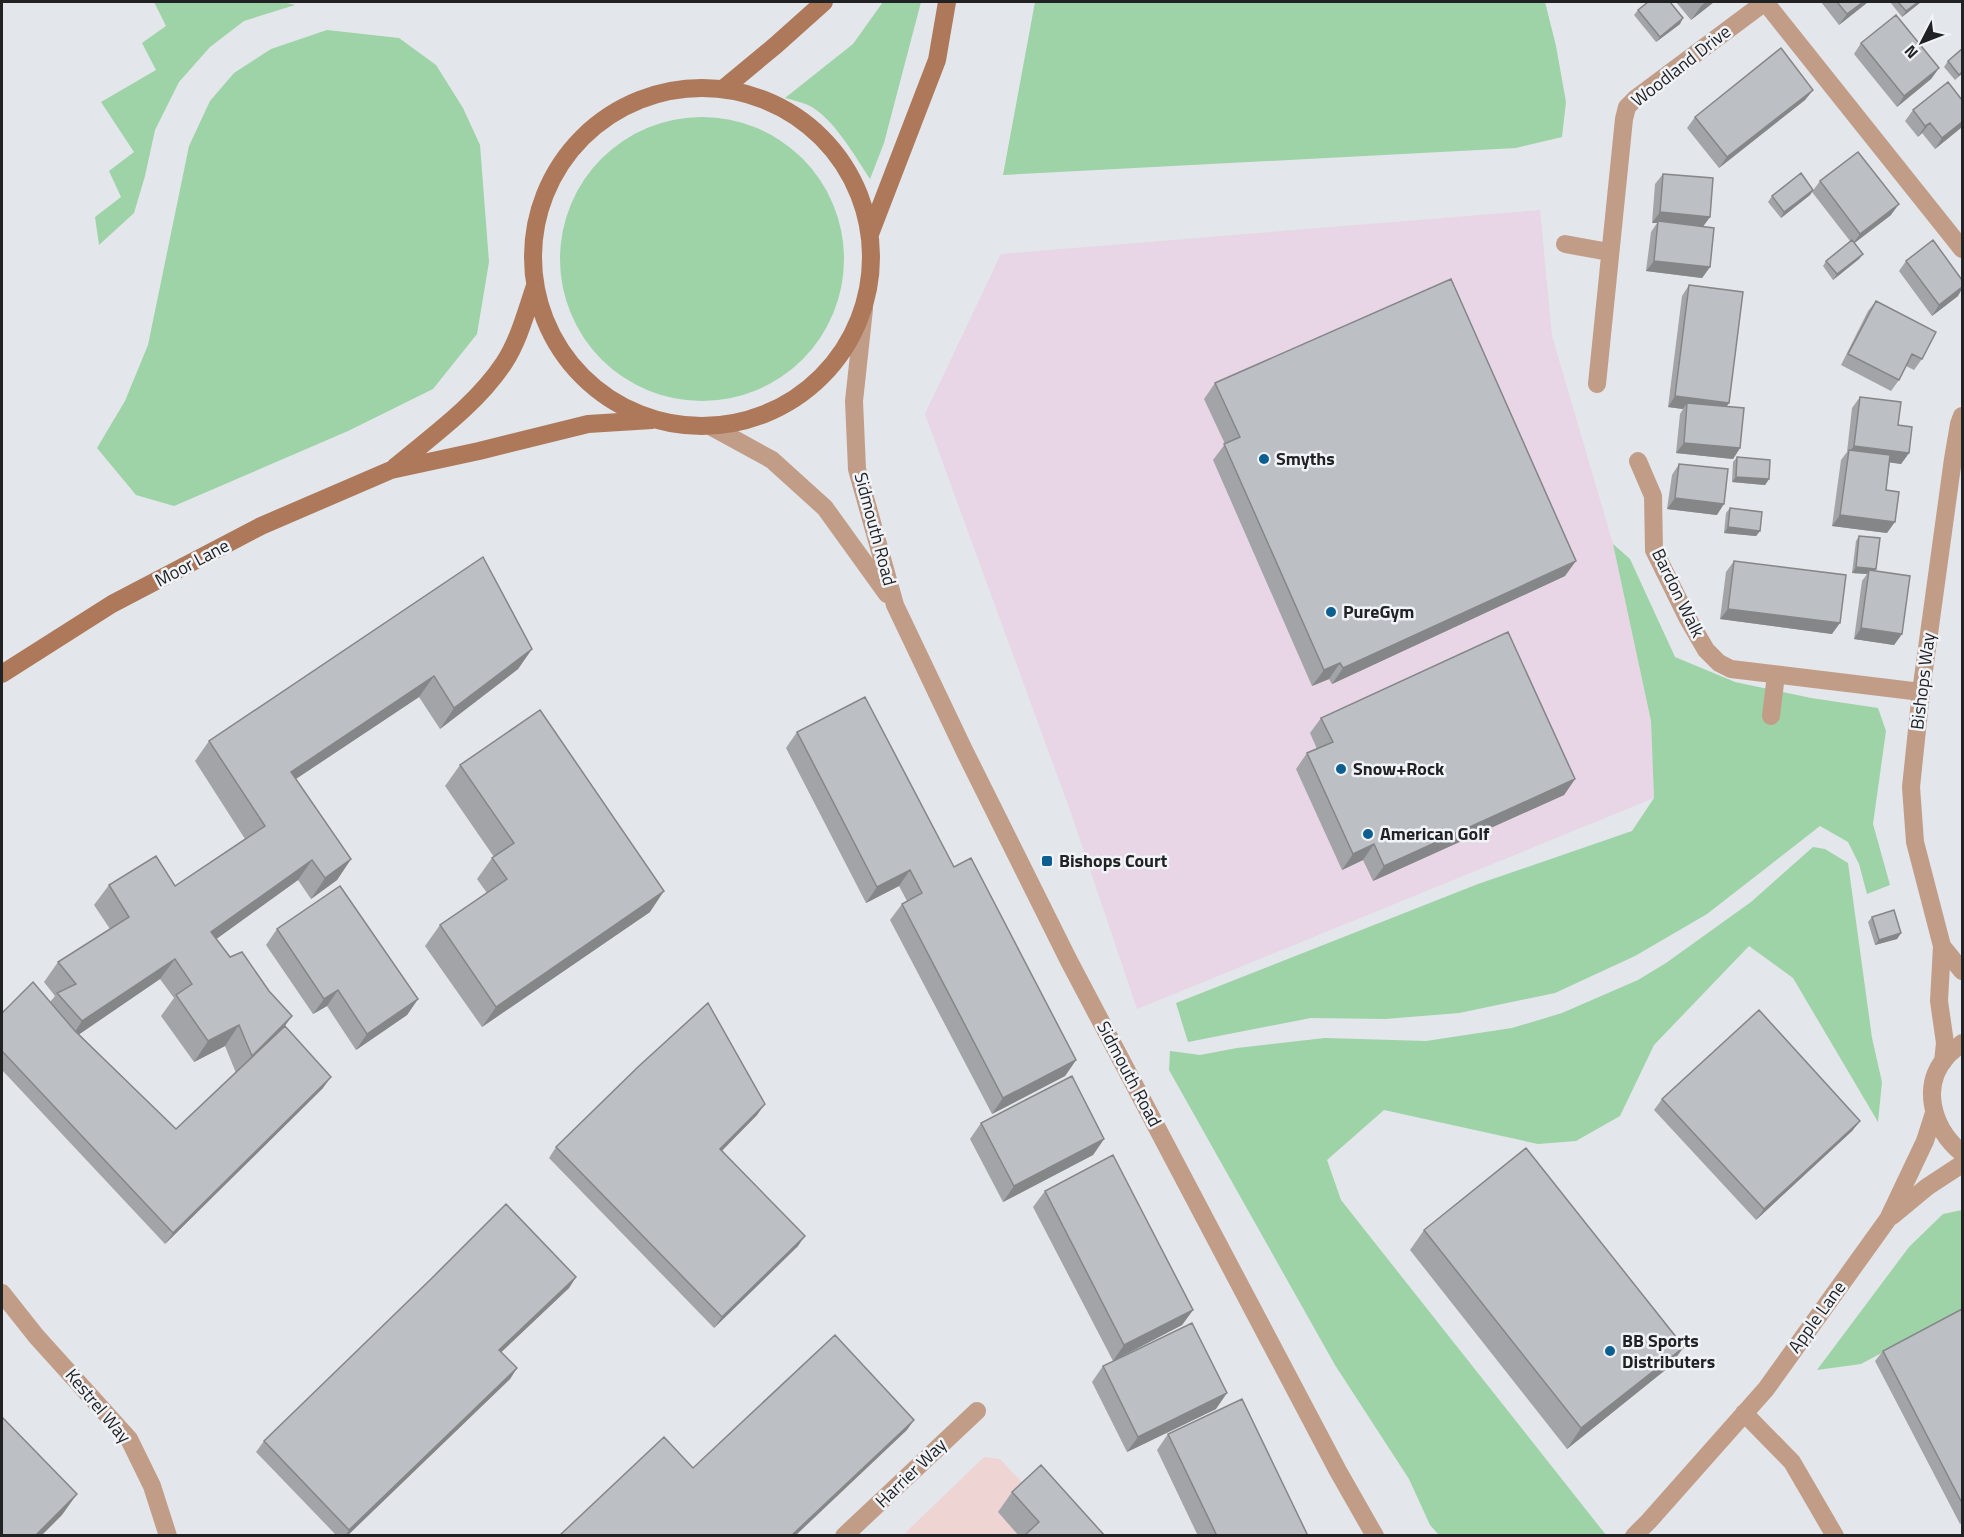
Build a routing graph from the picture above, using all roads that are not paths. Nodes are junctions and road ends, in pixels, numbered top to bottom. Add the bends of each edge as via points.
1 (824, 2) edge
2 (947, 2) edge
3 (1765, 2) edge
4 (723, 89) junction
5 (870, 234) junction
6 (1565, 244) dead end
7 (1962, 249) edge
8 (1609, 252) junction
9 (535, 286) junction
10 (864, 309) junction
11 (1597, 384) dead end
12 (1962, 416) edge
13 (654, 420) junction
14 (712, 427) junction
15 (1638, 461) dead end
16 (391, 470) junction
17 (895, 605) junction
18 (2, 674) edge
19 (1776, 675) junction
20 (1921, 692) junction
21 (1771, 716) dead end
22 (1942, 946) junction
23 (1962, 971) edge
24 (1962, 1043) edge
25 (1943, 1062) junction
26 (1934, 1113) junction
27 (1962, 1153) edge
28 (1962, 1164) edge
29 (1888, 1218) junction
30 (2, 1293) edge
31 (977, 1411) dead end
32 (1744, 1413) junction
33 (168, 1536) edge
34 (844, 1536) edge
35 (1375, 1536) edge
36 (1634, 1536) edge
37 (1835, 1536) edge

1 - 4 main road
2 - 5 main road via 937,60
3 - 7 street, Woodland Drive
3 - 8 street, Woodland Drive via 1627,107
4 - 5 main road via 776,105 821,136 853,181
4 - 9 main road via 672,90 633,102 599,122 570,150 549,183 535,225
5 - 10 main road via 871,272
6 - 8 street
8 - 11 street, Woodland Drive
9 - 13 main road via 549,331 575,370 611,400
9 - 16 main road, Moor Lane via 504,363 469,405
10 - 14 main road via 841,354 806,392 762,416
10 - 17 street, Sidmouth Road via 854,401 857,469
12 - 20 street, Bishops Way
13 - 14 main road
13 - 16 main road, Moor Lane via 588,424
14 - 17 street, Sidmouth Road via 772,460 825,508
15 - 19 street, Bardon Walk via 1653,496 1654,550 1706,650 1731,669
16 - 18 main road, Moor Lane via 261,526 112,604
17 - 35 street, Sidmouth Road via 1069,961
19 - 20 street, Bardon Walk
19 - 21 street
20 - 22 street, Bishops Way via 1911,787 1915,842
22 - 23 street, Bishops Way
22 - 25 street, Bishops Way via 1939,1001 1945,1043
24 - 25 street
25 - 26 street via 1932,1097
26 - 27 street via 1946,1138
26 - 29 street, Apple Lane
28 - 29 street, Apple Lane
29 - 32 street, Apple Lane via 1766,1389
30 - 33 street, Kestrel Way via 129,1439 152,1486
31 - 34 street, Harrier Way
32 - 36 street, Apple Lane
32 - 37 street via 1792,1462

